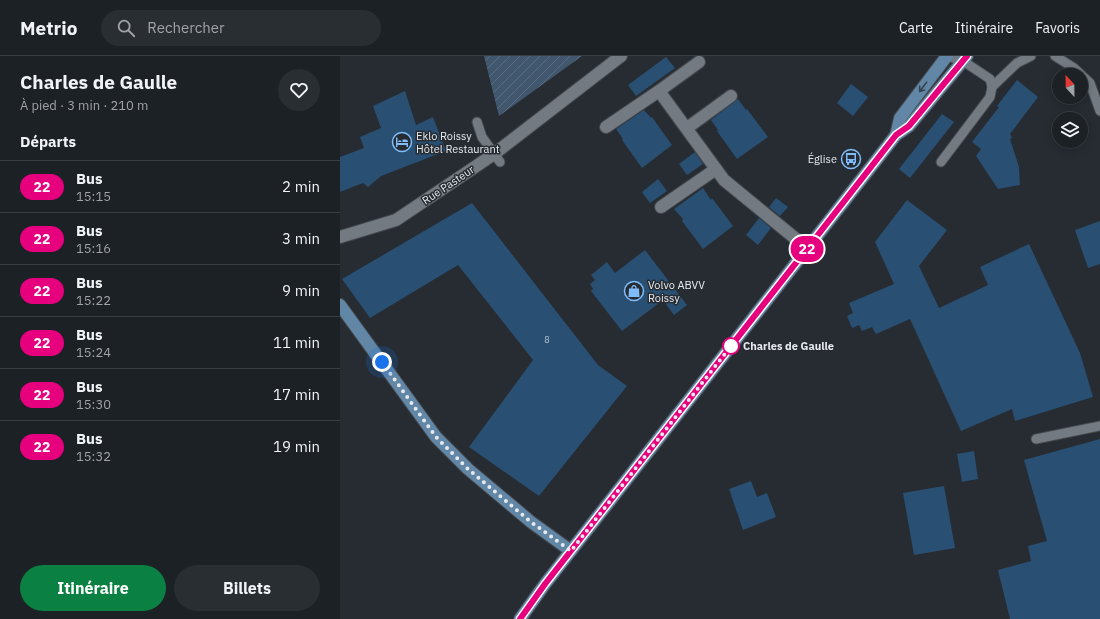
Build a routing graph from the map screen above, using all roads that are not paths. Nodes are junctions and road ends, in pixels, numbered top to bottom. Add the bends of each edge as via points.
1 (621, 56) edge
2 (947, 56) edge
3 (1031, 56) edge
4 (1055, 56) edge
5 (965, 58) edge
6 (699, 62) dead end
7 (992, 87) junction
8 (659, 91) junction
9 (731, 96) dead end
10 (1100, 111) edge
11 (477, 122) dead end
12 (606, 127) dead end
13 (687, 128) junction
14 (896, 135) junction
15 (497, 158) junction
16 (941, 162) dead end
17 (716, 169) junction
18 (661, 207) dead end
19 (340, 238) edge
20 (807, 248) junction
21 (340, 305) edge
22 (1100, 426) edge
23 (1036, 439) dead end
24 (571, 551) junction
25 (520, 619) edge

1 - 15 street, Rue Pasteur
2 - 5 lane
2 -> 14 street via 900,118
3 - 7 lane via 1017,63
4 - 10 lane via 1074,68 1090,83
5 - 7 lane via 990,78
5 - 14 street via 909,126
6 - 8 street
7 - 16 lane via 990,97
8 - 12 street
8 - 13 street
9 - 13 street
11 - 15 lane via 482,137
13 - 17 street
14 - 20 street
15 - 19 street, Rue Pasteur via 466,173 396,220
17 - 18 street
17 - 20 street via 724,180
20 - 24 street
21 - 24 street via 436,437 468,469 531,522
22 - 23 lane
24 - 25 street

